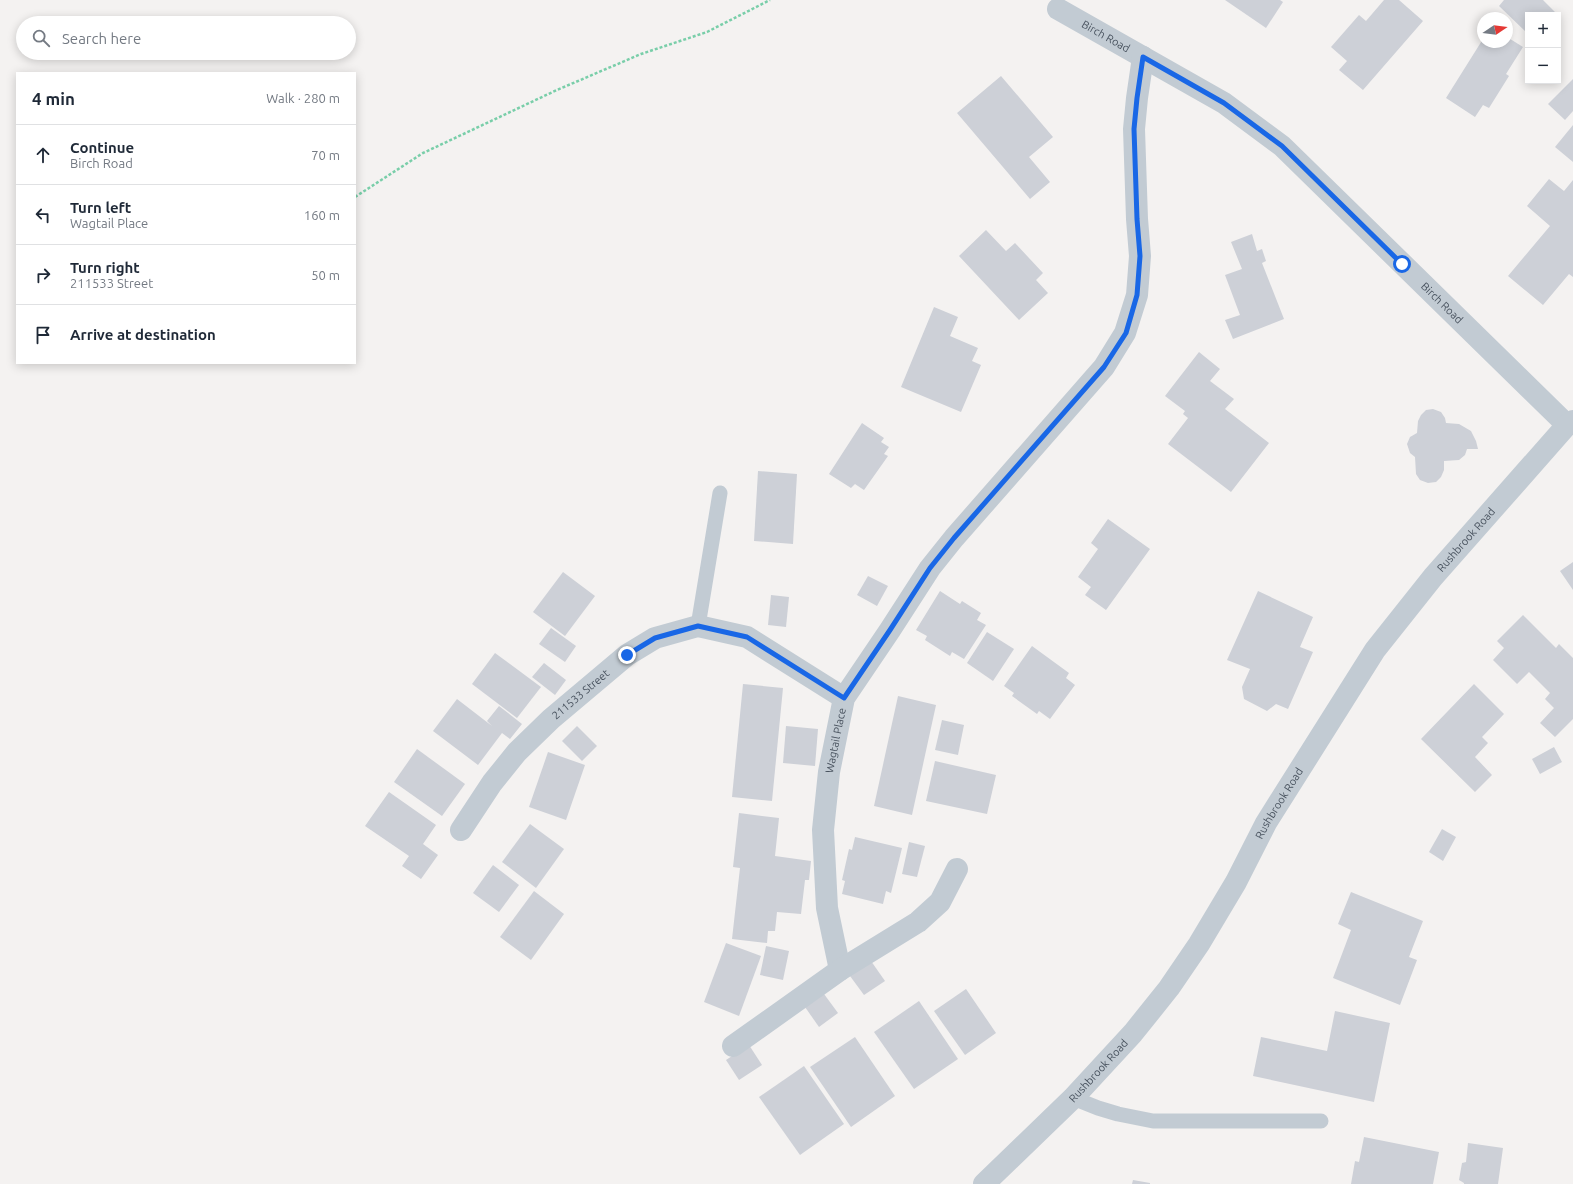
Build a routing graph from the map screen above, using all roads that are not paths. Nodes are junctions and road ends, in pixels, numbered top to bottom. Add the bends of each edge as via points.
1 (1058, 9) dead end
2 (1143, 57) junction
3 (1570, 423) edge
4 (720, 493) dead end
5 (698, 626) junction
6 (844, 698) junction
7 (461, 830) dead end
8 (957, 869) dead end
9 (840, 970) junction
10 (733, 1046) dead end
11 (1073, 1098) junction
12 (1321, 1121) dead end
13 (984, 1184) edge

1 - 2 street, Birch Road
2 - 3 street, Birch Road via 1224,103 1282,146
2 - 6 street, Wagtail Place via 1134,129 1140,256 1137,295 1126,333 1104,367 935,562
3 - 11 street, Rushbrook Road via 1433,577 1375,650 1266,823 1236,882 1170,988 1133,1033
4 - 5 lane
5 - 6 street, 211533 Street via 747,637
5 - 7 street, 211533 Street via 655,638 627,655 551,719 517,752 492,783
6 - 9 street, Wagtail Place via 829,772 824,830 827,908
8 - 9 street via 940,902 918,922
9 - 10 street
11 - 12 lane via 1118,1114 1152,1120
11 - 13 street, Rushbrook Road

